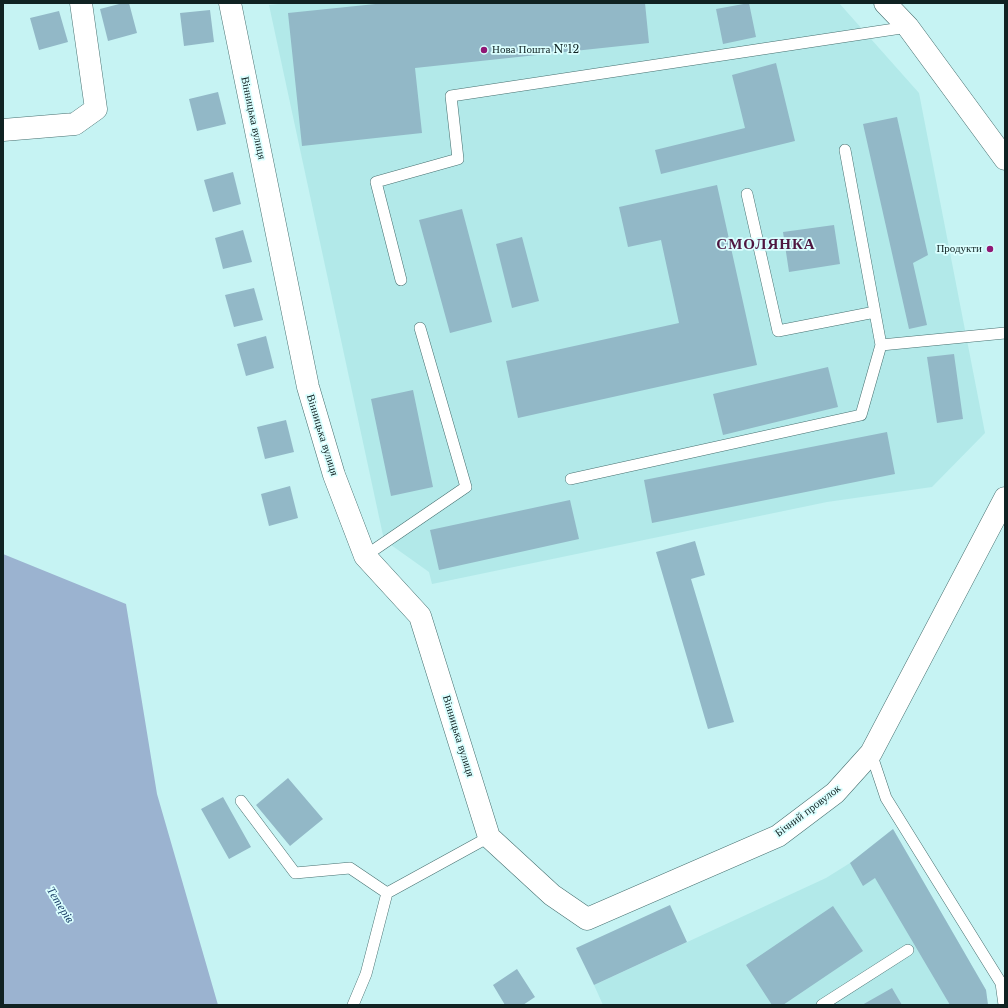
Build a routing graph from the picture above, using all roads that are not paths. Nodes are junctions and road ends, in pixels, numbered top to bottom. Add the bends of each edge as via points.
1 (81, 3) edge
2 (230, 3) edge
3 (885, 3) edge
4 (908, 27) junction
5 (3, 130) edge
6 (845, 150) dead end
7 (1005, 160) edge
8 (747, 194) dead end
9 (401, 280) dead end
10 (875, 312) junction
11 (420, 328) dead end
12 (1005, 333) edge
13 (881, 345) junction
14 (571, 479) dead end
15 (1005, 498) edge
16 (365, 556) junction
17 (871, 753) junction
18 (241, 801) dead end
19 (489, 837) junction
20 (387, 893) junction
21 (908, 950) dead end
22 (353, 1005) edge
23 (822, 1005) edge
24 (1004, 1005) edge

1 - 5 street via 96,108 75,124
2 - 16 street, Вінницька вулиця via 308,387 334,474
3 - 4 street
4 - 7 street
4 - 9 lane via 450,96 458,159 376,182
6 - 10 lane
8 - 10 lane via 778,331
10 - 13 lane
11 - 16 lane via 466,487
12 - 13 lane
13 - 14 lane via 861,415
15 - 17 street, Бічний провулок
16 - 19 street, Вінницька вулиця via 420,616
17 - 19 street, Бічний провулок via 835,793 778,836 587,919 552,895
17 - 24 lane via 886,798 1000,983
18 - 20 lane via 295,873 350,868
19 - 20 lane
20 - 22 lane via 366,974
21 - 23 lane

